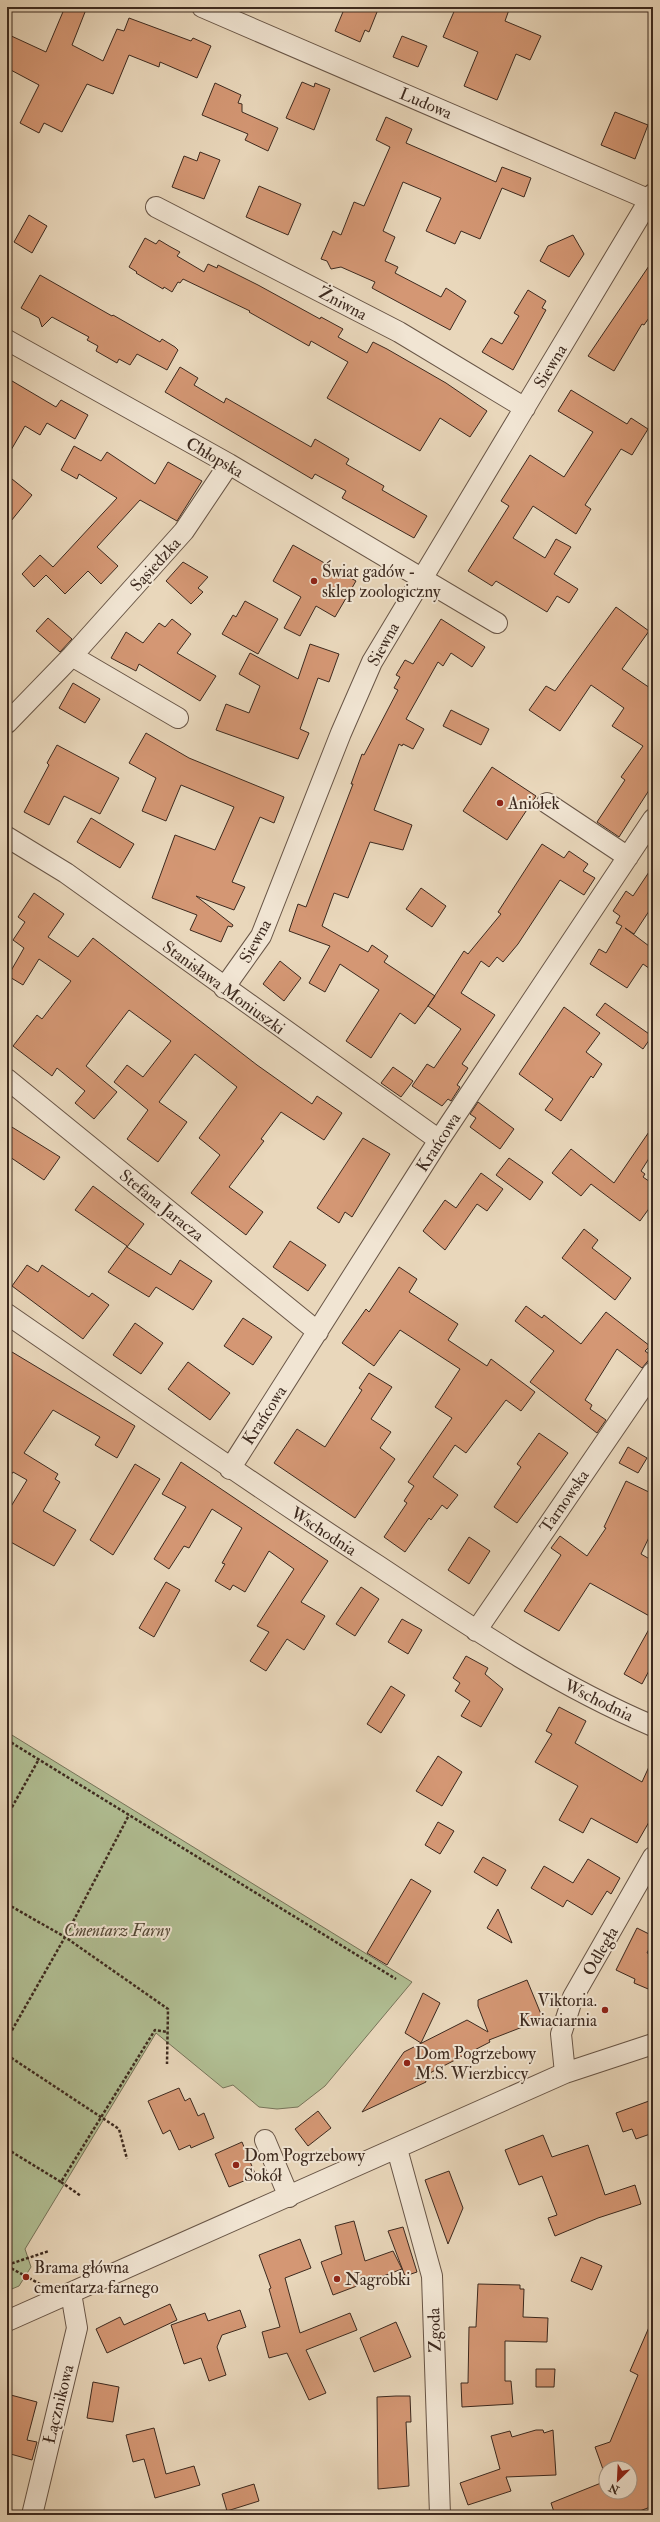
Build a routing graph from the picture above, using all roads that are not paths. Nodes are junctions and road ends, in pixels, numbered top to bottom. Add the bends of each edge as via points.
1 (202, 7) edge
2 (650, 204) edge
3 (156, 207) dead end
4 (7, 340) edge
5 (525, 408) junction
6 (229, 464) junction
7 (421, 577) junction
8 (498, 623) dead end
9 (72, 656) junction
10 (178, 718) dead end
11 (7, 723) edge
12 (547, 803) dead end
13 (653, 819) edge
14 (7, 837) edge
15 (628, 856) junction
16 (224, 988) junction
17 (7, 1079) edge
18 (439, 1140) junction
19 (7, 1314) edge
20 (318, 1332) junction
21 (653, 1372) edge
22 (230, 1469) junction
23 (476, 1630) junction
24 (653, 1726) edge
25 (653, 1857) edge
26 (653, 2044) edge
27 (565, 2073) junction
28 (265, 2140) dead end
29 (397, 2149) junction
30 (289, 2197) junction
31 (71, 2293) junction
32 (7, 2321) edge
33 (32, 2515) edge
34 (440, 2515) edge

1 - 2 street, Ludowa
2 - 5 street, Siewna
3 - 5 street, Żniwna via 399,332
4 - 6 street, Chłopska
5 - 7 street, Siewna
6 - 7 street, Chłopska
6 - 9 street, Sąsiedzka via 184,531
7 - 8 street, Chłopska
7 - 16 street, Siewna via 372,662 341,733 261,936
9 - 10 street
9 - 11 street, Sąsiedzka
12 - 15 street
13 - 15 street, Krańcowa
14 - 16 street, Stanisława Moniuszki via 66,873
15 - 18 street, Krańcowa
16 - 18 street, Stanisława Moniuszki
17 - 20 street, Stefana Jaracza
18 - 20 street, Krańcowa
19 - 22 street, Wschodnia
20 - 22 street, Krańcowa
21 - 23 street, Tarnowska
22 - 23 street, Wschodnia
23 - 24 street, Wschodnia via 528,1664
25 - 27 street, Odległa via 573,1997 561,2034
26 - 27 street
27 - 29 street
28 - 30 street
29 - 30 street
29 - 34 street, Zgoda via 432,2276
30 - 31 street
31 - 32 street
31 - 33 street, Łącznikowa via 77,2328

